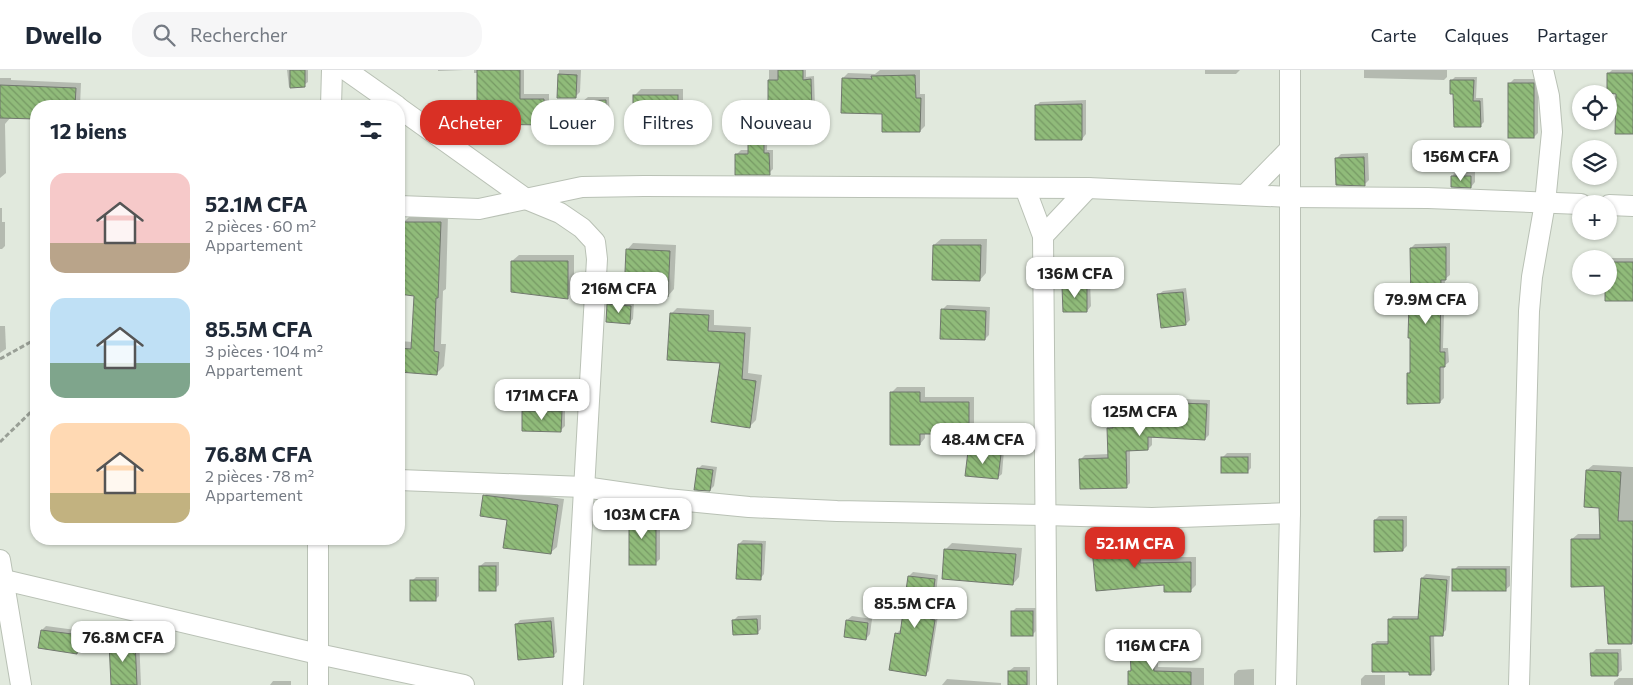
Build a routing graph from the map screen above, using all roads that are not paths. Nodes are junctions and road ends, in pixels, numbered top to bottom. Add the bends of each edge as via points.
1 (332, 70) edge
2 (346, 70) edge
3 (1290, 70) edge
4 (1543, 70) edge
5 (331, 100) edge
6 (388, 100) edge
7 (405, 112) edge
8 (1290, 149) junction
9 (1025, 188) junction
10 (1088, 188) junction
11 (1245, 195) junction
12 (1290, 197) junction
13 (526, 199) junction
14 (1545, 203) junction
15 (1572, 204) edge
16 (1617, 205) edge
17 (405, 206) edge
18 (1633, 206) edge
19 (1044, 236) junction
20 (405, 480) edge
21 (584, 487) junction
22 (1290, 513) junction
23 (1045, 514) junction
24 (318, 545) edge
25 (0, 560) edge
26 (2, 579) edge
27 (318, 654) junction
28 (21, 685) edge
29 (318, 685) edge
30 (464, 685) edge
31 (573, 685) edge
32 (1047, 685) edge
33 (1286, 685) edge
34 (1519, 685) edge

1 - 5 street
2 - 6 street
3 - 8 street
4 - 14 street via 1552,132
7 - 13 street
8 - 11 street
8 - 12 street
9 - 10 street
9 - 13 street via 582,187
9 - 19 street
10 - 11 street
10 - 19 street
11 - 12 street
12 - 14 street
12 - 22 street
13 - 17 street via 479,209
13 - 21 street via 560,213 595,242 597,259
14 - 15 street
14 - 34 street via 1529,311
16 - 18 street
19 - 23 street
20 - 21 street
21 - 23 street via 749,506 836,511
21 - 31 street
22 - 23 street via 1152,518
22 - 33 street
23 - 32 street
24 - 27 street
25 - 26 street
26 - 27 street
26 - 28 street
27 - 29 street
27 - 30 street

